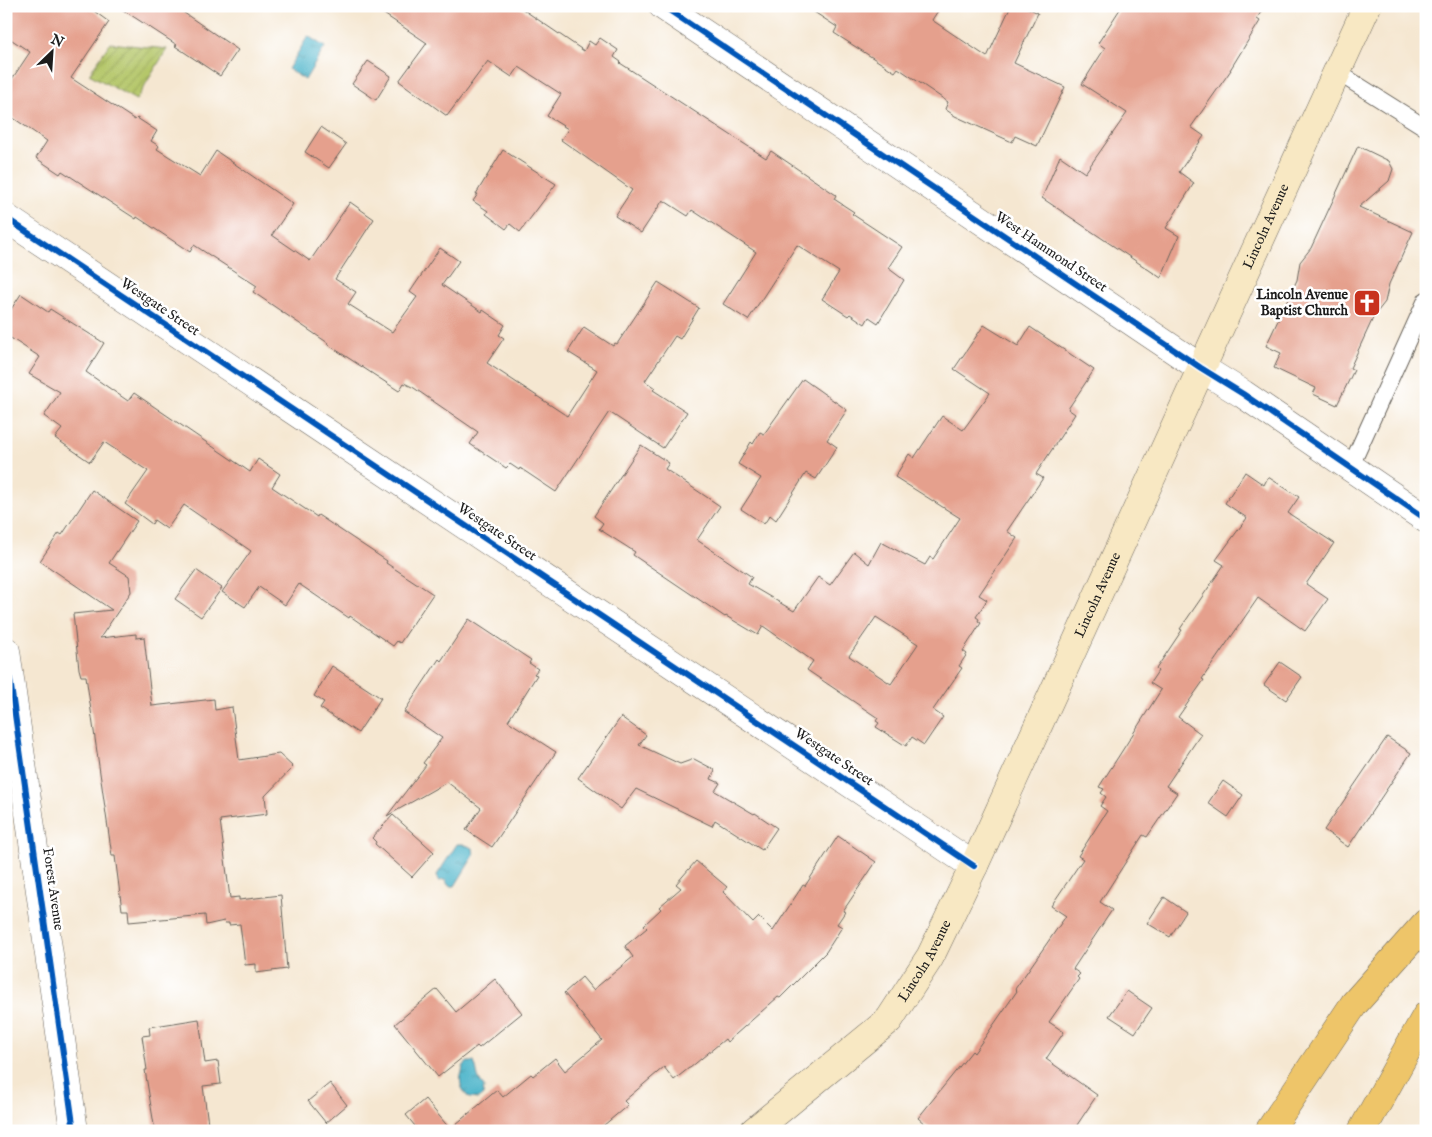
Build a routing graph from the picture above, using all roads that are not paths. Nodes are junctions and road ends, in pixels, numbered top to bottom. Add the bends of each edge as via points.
1 (663, 6) edge
2 (1367, 6) edge
3 (1336, 72) junction
4 (1426, 128) edge
5 (6, 218) edge
6 (1426, 300) edge
7 (1201, 368) junction
8 (1350, 468) junction
9 (1425, 517) edge
10 (6, 651) edge
11 (974, 866) junction
12 (1426, 923) edge
13 (1426, 1016) edge
14 (74, 1131) edge
15 (754, 1131) edge
16 (1269, 1131) edge
17 (1362, 1131) edge

1 - 7 street, West Hammond Street
2 - 3 main road, Lincoln Avenue
3 - 4 lane
3 - 7 main road, Lincoln Avenue
5 - 11 street, Westgate Street
6 - 8 lane
7 - 8 street, West Hammond Street
7 - 11 main road, Lincoln Avenue
8 - 9 street, West Hammond Street
10 - 14 street, Forest Avenue
11 - 15 main road, Lincoln Avenue via 930,957 889,1020
12 - 16 highway via 1354,1004
13 - 17 highway

